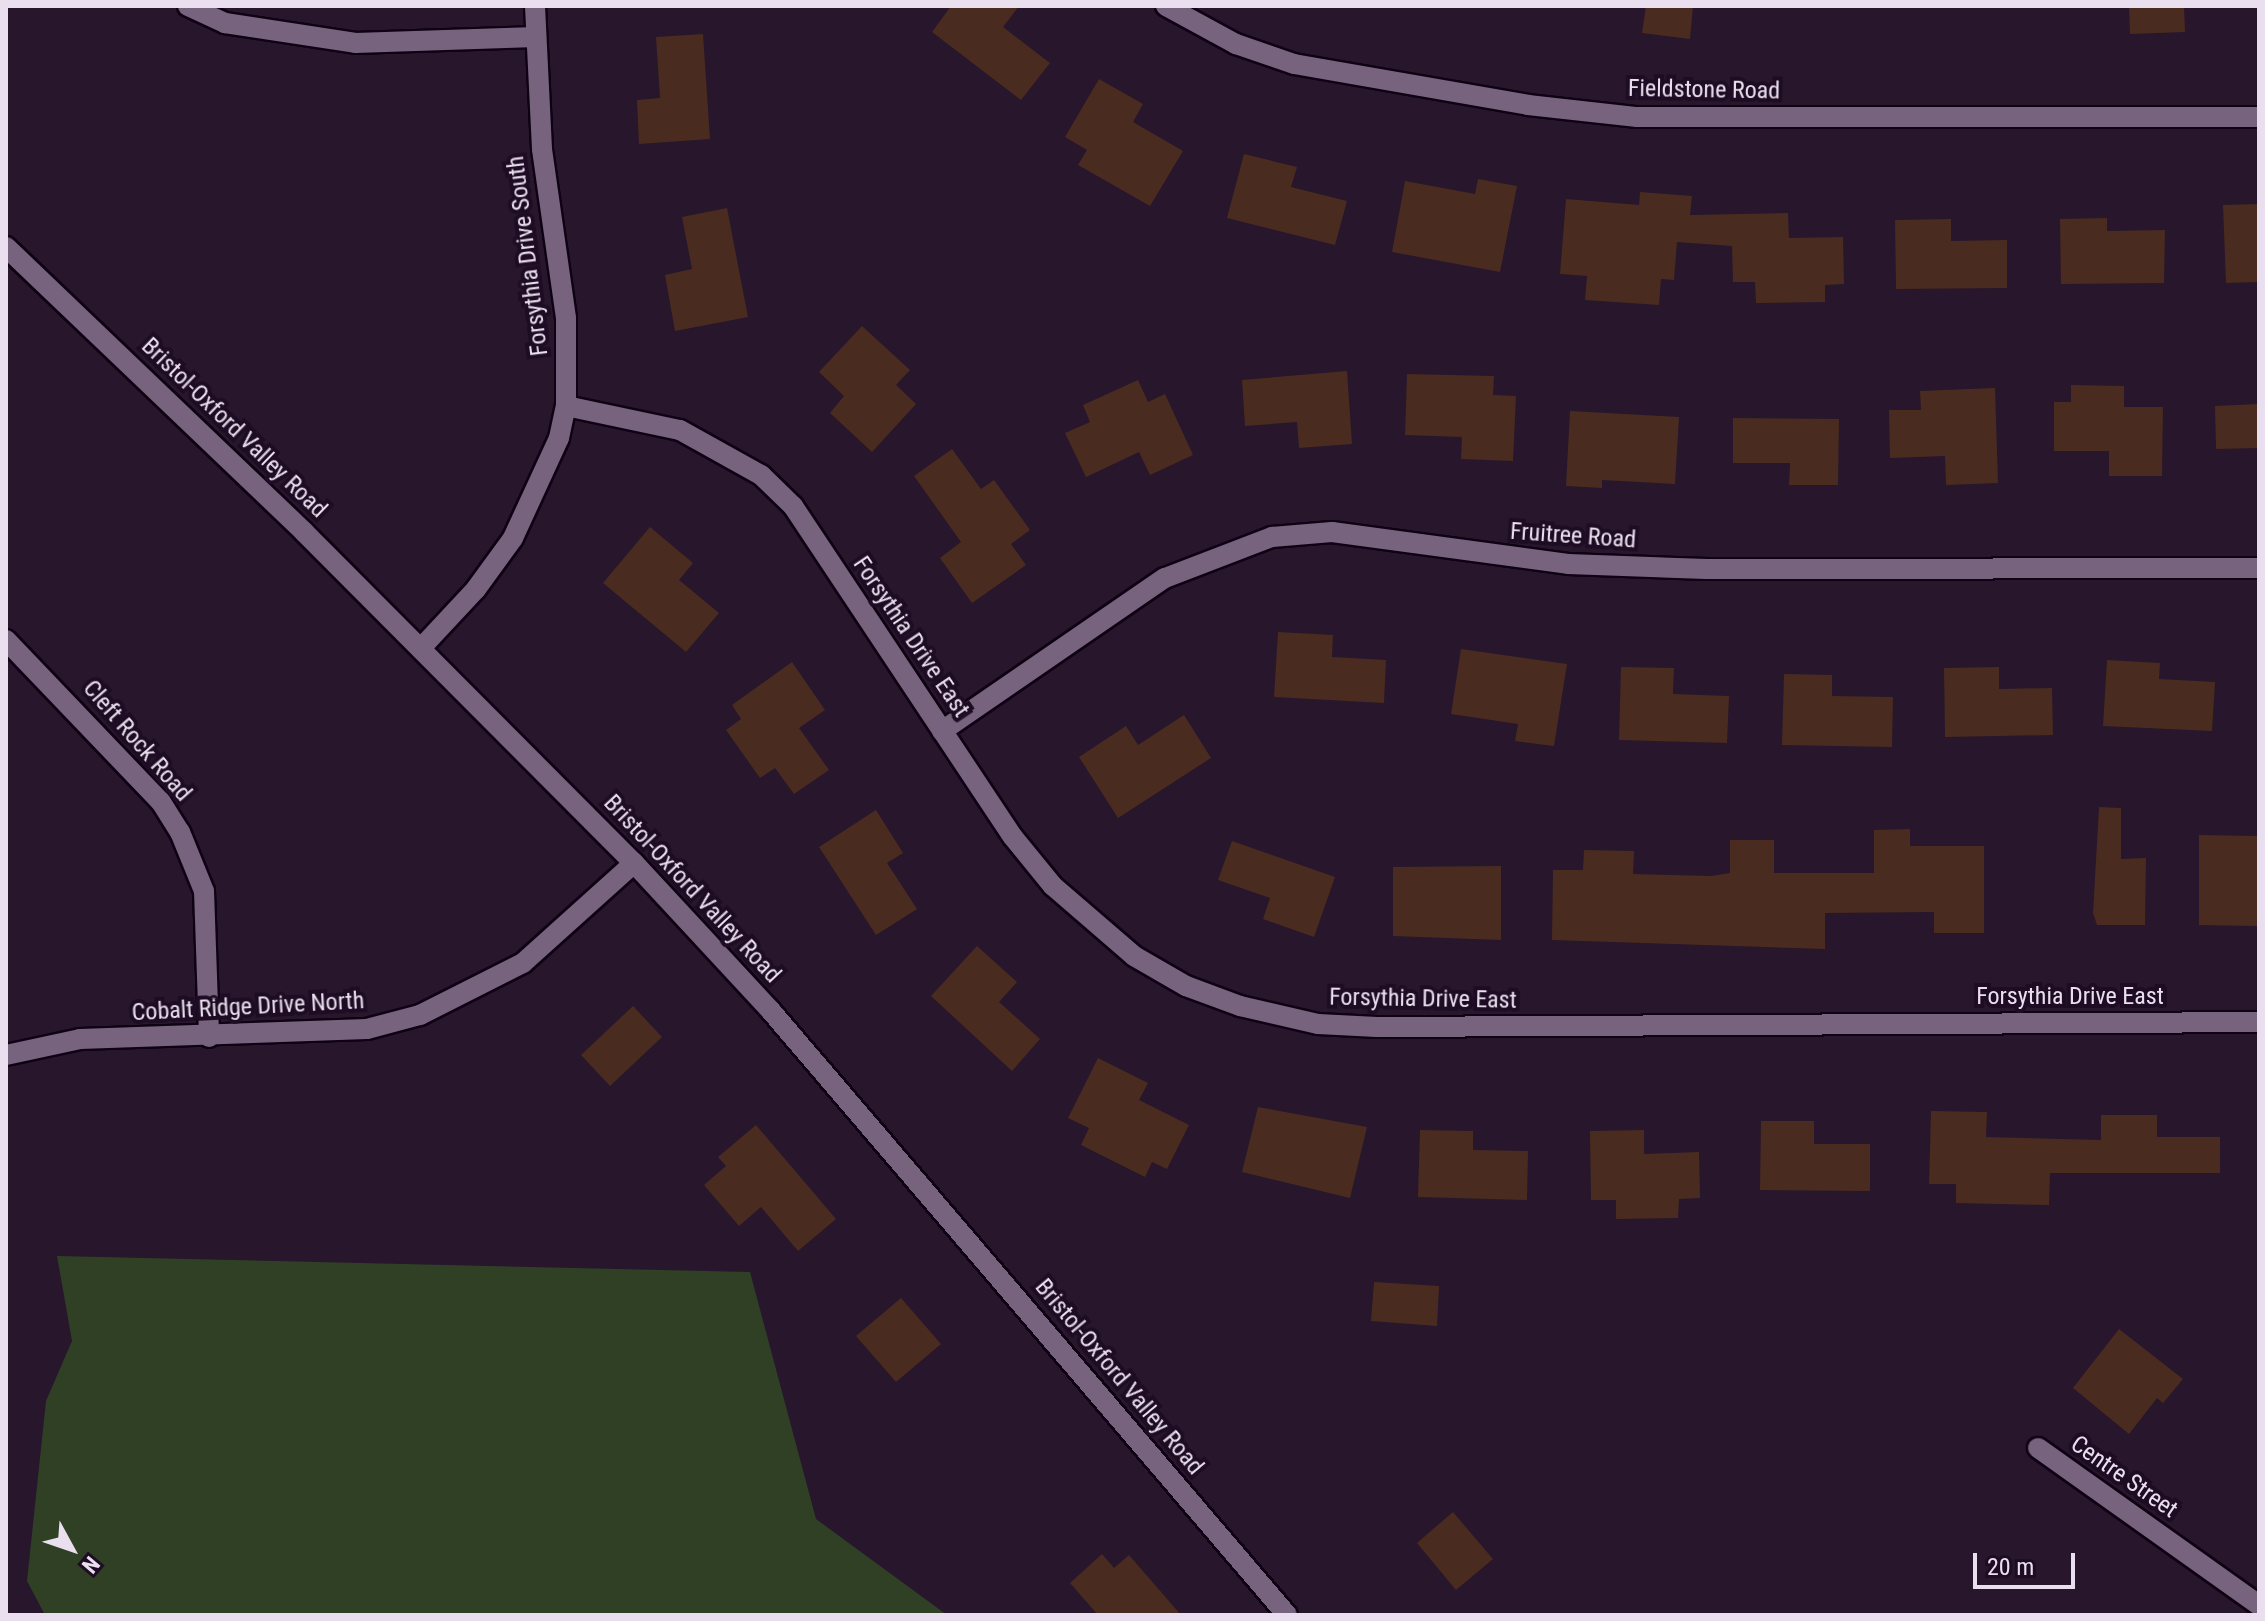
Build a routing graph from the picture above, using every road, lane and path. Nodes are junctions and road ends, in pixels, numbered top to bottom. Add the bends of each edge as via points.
1 (188, 6) edge
2 (535, 6) edge
3 (1166, 6) edge
4 (536, 37) junction
5 (2259, 117) edge
6 (6, 247) edge
7 (566, 406) junction
8 (2259, 568) edge
9 (6, 640) edge
10 (422, 647) junction
11 (942, 731) junction
12 (634, 863) junction
13 (2259, 1022) edge
14 (209, 1037) junction
15 (6, 1055) edge
16 (2038, 1448) dead end
17 (2259, 1605) edge
18 (1287, 1615) edge

1 - 4 street via 225,23 355,43
2 - 4 street, Forsythia Drive South
3 - 5 street, Fieldstone Road via 1236,44 1294,64 1513,103 1637,117
4 - 7 street, Forsythia Drive South via 542,149 566,318
6 - 10 street, Bristol-Oxford Valley Road
7 - 10 street, Forsythia Drive South via 559,438 513,538 476,589
7 - 11 street, Forsythia Drive East via 680,430 730,453 761,475 793,506
8 - 11 street, Fruitree Road via 1707,569 1568,564 1345,532 1272,537 1165,578
9 - 14 street, Cleft Rock Road via 161,802 180,832 204,891
10 - 12 street, Bristol-Oxford Valley Road
11 - 13 street, Forsythia Drive East via 1013,837 1093,925 1186,986 1305,1021 1377,1027
12 - 14 street, Cobalt Ridge Drive North via 523,963 420,1015 367,1029
12 - 18 street, Bristol-Oxford Valley Road via 771,1011
14 - 15 street, Cobalt Ridge Drive North via 80,1039
16 - 17 street, Centre Street

